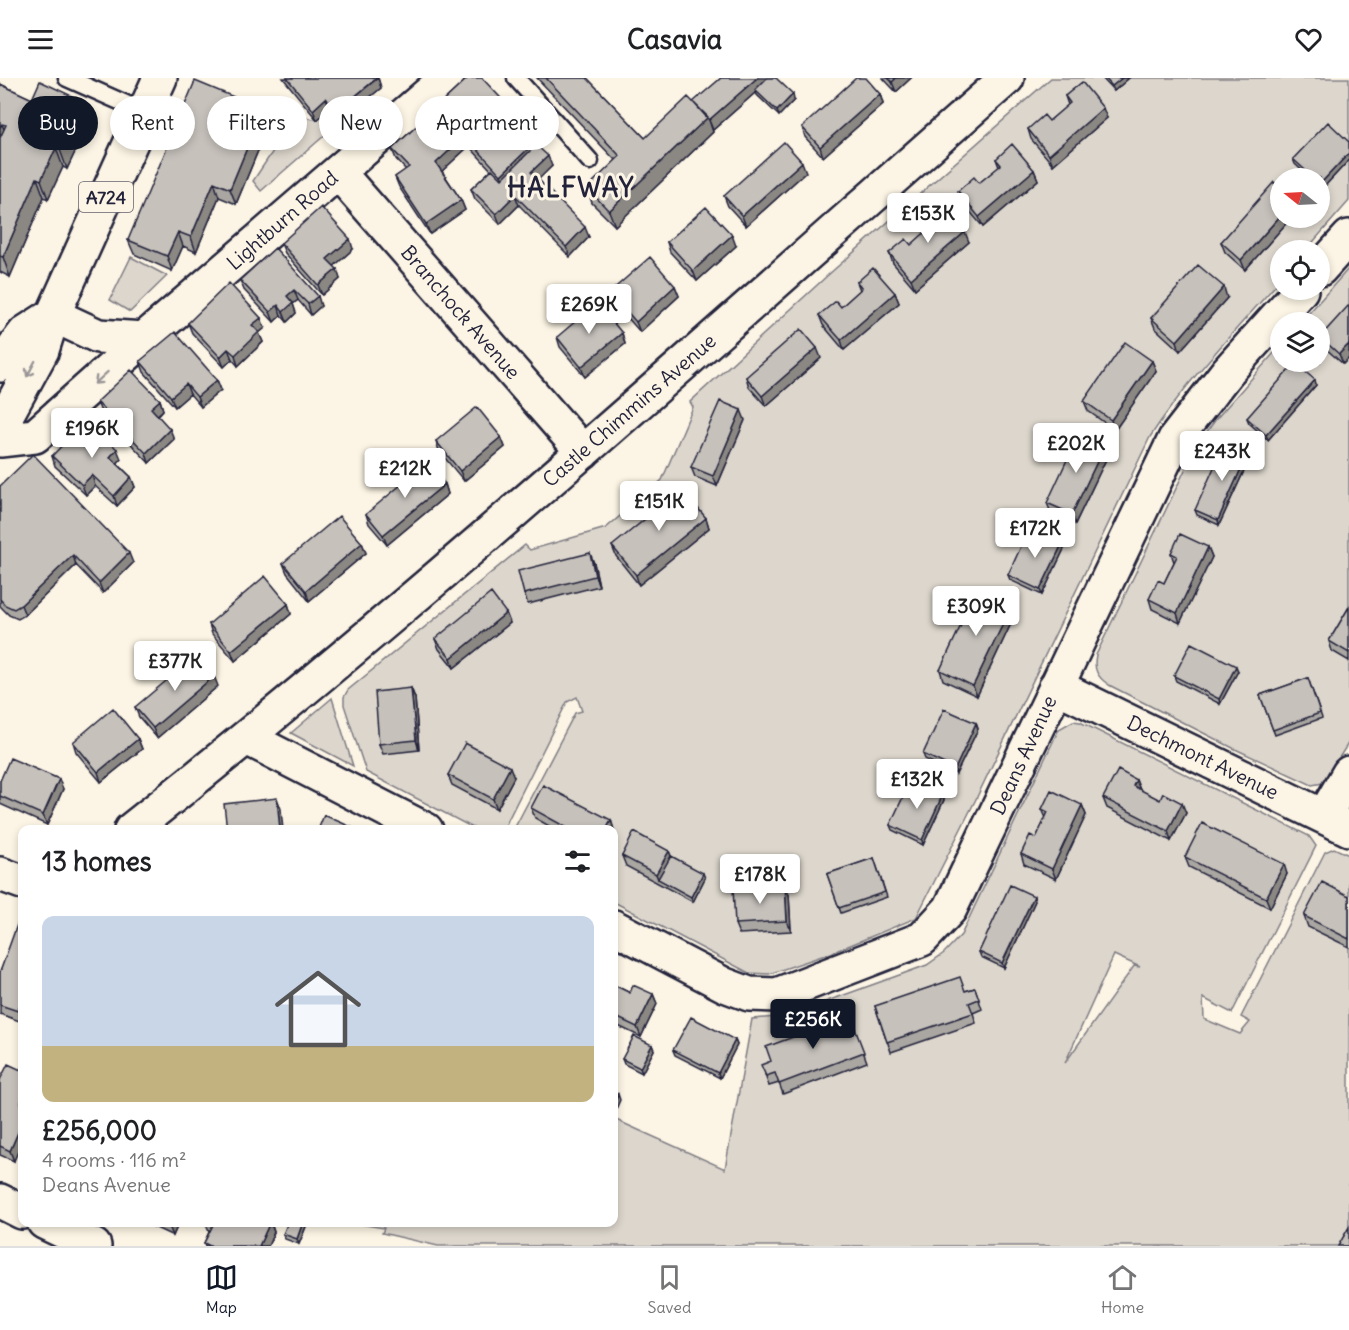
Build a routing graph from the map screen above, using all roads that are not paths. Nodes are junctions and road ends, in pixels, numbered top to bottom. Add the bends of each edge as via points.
1 (67, 78) edge
2 (160, 78) edge
3 (447, 78) edge
4 (516, 78) edge
5 (1007, 78) edge
6 (152, 96) edge
7 (110, 97) edge
8 (127, 150) edge
9 (590, 161) dead end
10 (338, 172) junction
11 (1349, 237) edge
12 (1330, 258) edge
13 (1292, 300) edge
14 (53, 315) junction
15 (144, 339) junction
16 (0, 365) edge
17 (0, 427) edge
18 (0, 440) edge
19 (583, 452) junction
20 (1056, 686) junction
21 (247, 738) junction
22 (1349, 773) edge
23 (1336, 822) edge
24 (137, 825) edge
25 (416, 825) edge
26 (0, 874) edge
27 (18, 881) edge
28 (618, 929) edge
29 (0, 1202) edge
30 (18, 1210) edge
31 (55, 1227) edge
32 (94, 1246) edge

1 - 7 lane
2 - 6 street, A724
3 - 10 street, Lightburn Road
4 - 9 lane
5 - 19 street, Castle Chimmins Avenue
8 - 14 street, A724
10 - 15 street, Lightburn Road
10 - 19 street, Branchock Avenue
11 - 12 street
13 - 20 street, Deans Avenue via 1227,372 1175,439
14 - 15 street via 98,336
14 - 16 street via 25,333
14 -> 17 street, A724 via 42,350
15 -> 18 street, Lightburn Road via 35,436
19 - 21 street, Castle Chimmins Avenue
20 - 23 street, Dechmont Avenue
20 - 28 street, Deans Avenue via 950,909 922,939 777,994 749,994
21 - 24 street, Castle Chimmins Avenue
21 - 25 street
22 - 23 street
26 - 27 street
29 - 30 street
31 - 32 street

